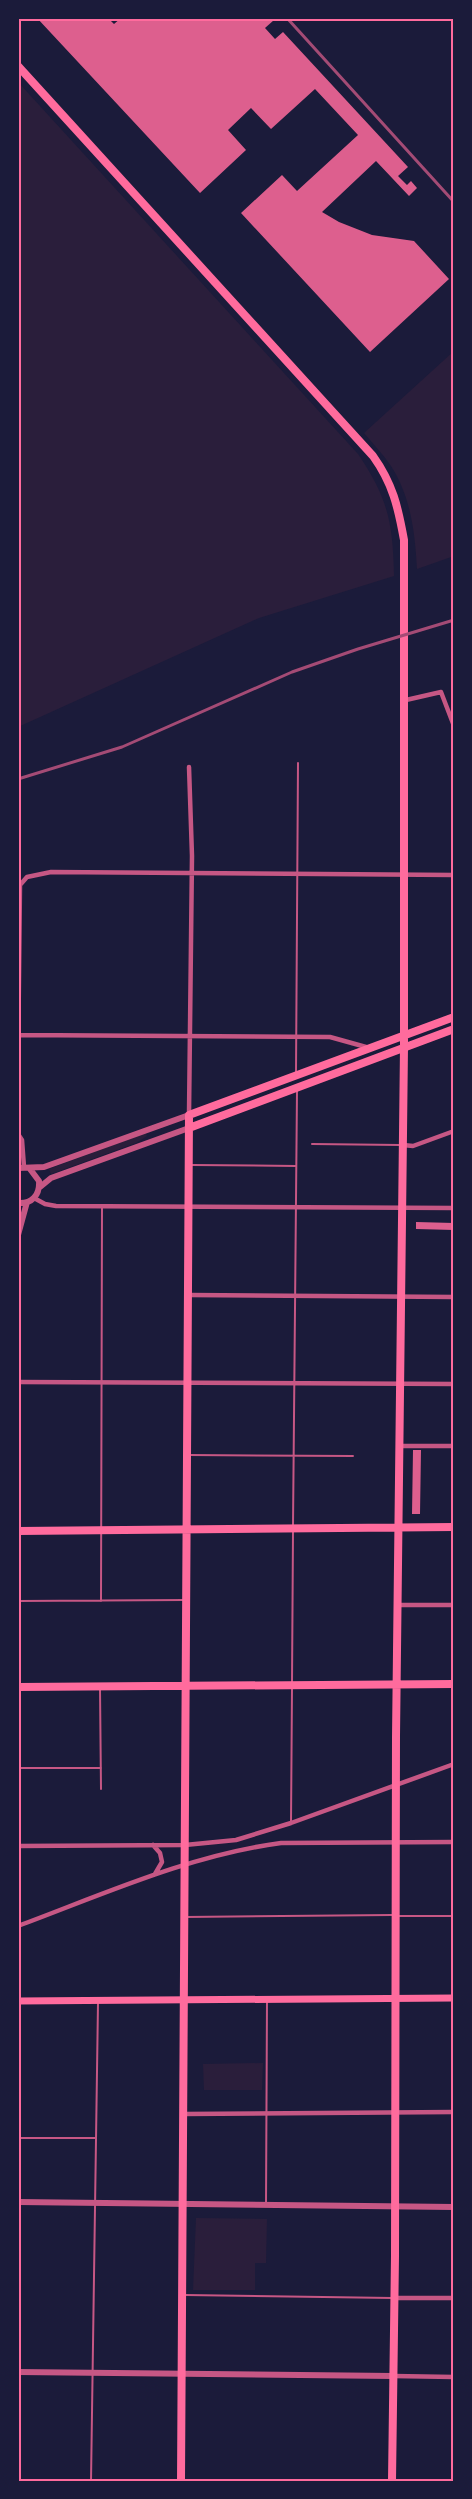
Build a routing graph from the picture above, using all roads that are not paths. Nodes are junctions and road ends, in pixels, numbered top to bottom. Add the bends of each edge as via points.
1 (18, 66) edge
2 (406, 695) junction
3 (454, 726) edge
4 (298, 763) dead end
5 (189, 766) dead end
6 (191, 873) junction
7 (297, 874) junction
8 (405, 875) junction
9 (454, 875) edge
10 (454, 1017) edge
11 (454, 1029) edge
12 (18, 1035) edge
13 (404, 1035) junction
14 (189, 1036) junction
15 (297, 1036) junction
16 (404, 1047) junction
17 (369, 1048) junction
18 (18, 1068) edge
19 (296, 1075) junction
20 (297, 1088) junction
21 (189, 1115) junction
22 (189, 1128) junction
23 (454, 1131) edge
24 (18, 1134) edge
25 (312, 1144) dead end
26 (403, 1145) junction
27 (189, 1165) junction
28 (296, 1166) junction
29 (23, 1168) edge
30 (40, 1187) junction
31 (34, 1198) junction
32 (27, 1202) junction
33 (18, 1203) edge
34 (102, 1206) junction
35 (189, 1207) junction
36 (296, 1207) junction
37 (402, 1208) junction
38 (454, 1208) edge
39 (18, 1235) edge
40 (189, 1295) junction
41 (295, 1295) junction
42 (401, 1296) junction
43 (454, 1297) edge
44 (18, 1382) edge
45 (102, 1383) junction
46 (188, 1383) junction
47 (294, 1384) junction
48 (401, 1384) junction
49 (454, 1384) edge
50 (400, 1446) junction
51 (454, 1446) edge
52 (188, 1455) junction
53 (294, 1455) junction
54 (353, 1455) dead end
55 (399, 1527) junction
56 (454, 1527) edge
57 (293, 1528) junction
58 (101, 1529) junction
59 (187, 1529) junction
60 (18, 1531) edge
61 (186, 1600) junction
62 (18, 1601) edge
63 (101, 1601) junction
64 (399, 1605) junction
65 (454, 1605) edge
66 (397, 1684) junction
67 (454, 1684) edge
68 (292, 1685) junction
69 (100, 1686) junction
70 (186, 1686) junction
71 (18, 1687) edge
72 (454, 1764) edge
73 (18, 1768) edge
74 (101, 1768) junction
75 (397, 1785) junction
76 (101, 1789) dead end
77 (291, 1823) junction
78 (397, 1842) junction
79 (454, 1842) edge
80 (153, 1845) junction
81 (186, 1845) junction
82 (18, 1846) edge
83 (186, 1863) junction
84 (153, 1875) junction
85 (396, 1916) junction
86 (454, 1916) edge
87 (185, 1917) junction
88 (18, 1926) edge
89 (454, 1998) edge
90 (184, 1999) junction
91 (267, 1999) junction
92 (396, 1999) junction
93 (98, 2000) junction
94 (18, 2001) edge
95 (395, 2112) junction
96 (454, 2112) edge
97 (266, 2113) junction
98 (183, 2114) junction
99 (18, 2138) edge
100 (96, 2139) junction
101 (18, 2202) edge
102 (96, 2203) junction
103 (183, 2204) junction
104 (266, 2204) junction
105 (394, 2205) junction
106 (454, 2207) edge
107 (182, 2295) junction
108 (395, 2298) junction
109 (454, 2298) edge
110 (18, 2372) edge
111 (94, 2373) junction
112 (181, 2374) junction
113 (393, 2376) junction
114 (454, 2377) edge
115 (91, 2481) edge
116 (181, 2481) edge
117 (392, 2481) edge

1 - 2 main road via 373,456 398,503 404,540
2 - 3 street via 441,692
2 - 8 main road
4 - 7 lane
5 - 6 street
6 - 7 street
6 - 12 street via 51,872 27,877 20,885
6 - 14 street
7 - 8 street
7 - 15 lane
8 - 9 street
8 - 13 main road
10 - 13 main road
11 - 16 main road
12 - 14 street
12 - 18 street
13 - 16 main road
13 - 17 main road
14 - 15 street
14 - 21 street
15 - 17 street via 334,1037
15 - 19 lane
16 - 20 main road
16 - 26 main road
17 - 19 main road
19 - 21 main road
20 - 22 main road
20 - 28 lane
21 - 22 main road
21 - 29 street via 44,1167
22 - 27 main road
22 - 30 street via 51,1178
23 - 26 street via 413,1146
24 - 29 street via 22,1140
25 - 26 lane
26 - 37 main road
27 - 28 lane
27 - 35 main road
28 - 36 lane
29 - 30 street via 38,1177
30 - 31 street
31 - 32 street
31 - 34 street via 50,1205
32 - 33 street
32 - 39 street
34 - 35 street
34 - 45 lane
35 - 36 street
35 - 40 main road
36 - 37 street
36 - 41 lane
37 - 38 street
37 - 42 main road
40 - 41 street
40 - 46 main road
41 - 42 street
41 - 47 lane
42 - 43 street
42 - 48 main road
44 - 45 street
45 - 46 street
45 - 58 lane
46 - 47 street
46 - 52 main road
47 - 48 street
47 - 53 lane
48 - 49 street
48 - 50 main road
50 - 51 street
50 - 55 main road
52 - 53 lane
52 - 59 main road
53 - 54 lane
53 - 57 lane
55 - 56 main road
55 - 57 main road
55 - 64 main road
57 - 59 main road
57 - 68 lane
58 - 59 main road
58 - 60 main road
58 - 63 lane
59 - 61 main road
61 - 63 lane
61 - 70 main road
62 - 63 lane
64 - 65 street
64 - 66 main road
66 - 67 main road
66 - 68 main road
66 - 75 main road
68 - 70 main road
68 - 77 lane
69 - 70 main road
69 - 71 main road
69 - 74 lane
70 - 81 main road
72 - 75 street
73 - 74 lane
74 - 76 lane
75 - 77 street
75 - 78 main road
77 - 81 street via 236,1840
78 - 79 street
78 - 83 street via 281,1843
78 - 85 main road
80 - 81 street
80 - 82 street
80 - 84 street via 162,1862
81 - 83 main road
83 - 84 street
83 - 87 main road
84 - 88 street
85 - 86 lane
85 - 87 lane
85 - 92 main road
87 - 90 main road
89 - 92 main road
90 - 91 main road
90 - 93 main road
90 - 98 main road
91 - 92 main road
91 - 97 lane
92 - 95 main road
93 - 94 main road
93 - 100 lane
95 - 96 street
95 - 97 street
95 - 105 main road
97 - 98 street
97 - 104 lane
98 - 103 main road
99 - 100 lane
100 - 102 lane
101 - 102 street
102 - 103 street
102 - 111 lane
103 - 104 street
103 - 107 main road
104 - 105 street
105 - 106 street
105 - 108 main road
107 - 108 lane
107 - 112 main road
108 - 109 street
108 - 113 main road
110 - 111 street
111 - 112 street
111 - 115 lane
112 - 113 street
112 - 116 main road
113 - 114 street
113 - 117 main road

